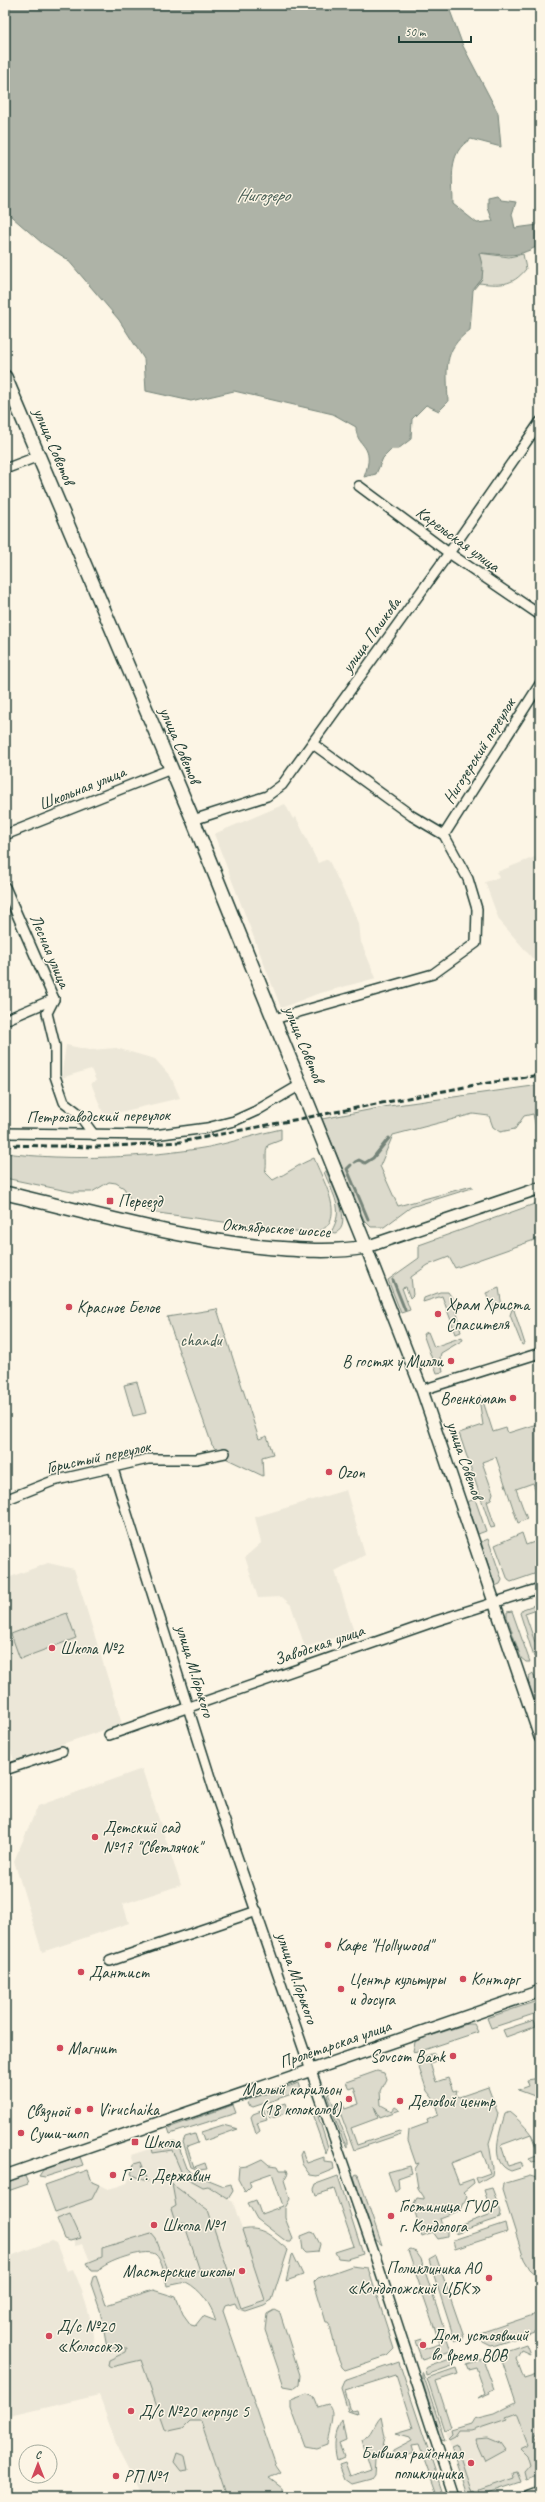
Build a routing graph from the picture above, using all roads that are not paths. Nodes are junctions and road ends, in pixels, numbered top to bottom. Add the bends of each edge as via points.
1 (5, 377) edge
2 (540, 422) edge
3 (39, 456) junction
4 (5, 469) edge
5 (360, 486) dead end
6 (449, 553) junction
7 (540, 615) edge
8 (540, 684) edge
9 (313, 744) junction
10 (171, 770) junction
11 (192, 820) junction
12 (5, 835) edge
13 (444, 835) junction
14 (5, 887) edge
15 (54, 1000) junction
16 (274, 1019) junction
17 (5, 1020) edge
18 (302, 1084) junction
19 (6, 1131) edge
20 (94, 1135) junction
21 (540, 1188) edge
22 (5, 1193) edge
23 (366, 1247) junction
24 (540, 1353) edge
25 (422, 1390) junction
26 (224, 1453) dead end
27 (113, 1469) junction
28 (5, 1500) edge
29 (540, 1588) edge
30 (494, 1603) junction
31 (190, 1707) junction
32 (109, 1736) dead end
33 (540, 1737) edge
34 (62, 1751) dead end
35 (5, 1770) edge
36 (256, 1911) junction
37 (110, 1961) dead end
38 (540, 1992) edge
39 (311, 2070) junction
40 (5, 2176) edge
41 (540, 2493) edge
42 (454, 2497) edge
43 (529, 2497) edge

1 - 3 main road, улица Советов
2 - 6 street, улица Пашкова
3 - 4 street
3 - 10 main road, улица Советов
5 - 6 street, Карельская улица
6 - 7 street, Карельская улица
6 - 9 street, улица Пашкова
8 - 13 street, Нигозерский переулок
9 - 11 street, улица Пашкова via 282,785 267,796
9 - 13 street via 412,816
10 - 11 main road, улица Советов
10 - 12 street, Школьная улица
11 - 16 main road, улица Советов
13 - 16 street via 468,879 477,909 476,943 433,974
14 - 15 street, Лесная улица
15 - 17 street
15 - 20 street, Лесная улица via 47,1014 55,1046 55,1076 64,1102 77,1112
16 - 18 main road, улица Советов
18 - 20 street, Петрозаводский переулок via 256,1111 227,1123 154,1135
18 - 23 main road, улица Советов via 313,1118
19 - 20 street, Петрозаводский переулок
21 - 23 street, Октябрьское шоссе
22 - 23 main road, Октябрьское шоссе via 211,1241 292,1250
23 - 25 street, улица Советов
24 - 25 street
25 - 30 street, улица Советов
26 - 27 street, Гористый переулок via 196,1459 148,1459
27 - 28 street, Гористый переулок via 53,1481
27 - 31 street, улица М.Горького
29 - 30 street, Заводская улица
30 - 31 street, Заводская улица
30 - 33 street, улица Советов
31 - 32 street, Заводская улица
31 - 36 street, улица М.Горького via 214,1790
34 - 35 street
36 - 37 street
36 - 39 street, улица М.Горького
38 - 39 street, Пролетарская улица
39 - 40 street, Пролетарская улица
39 - 42 street, улица М.Горького
41 - 43 street

